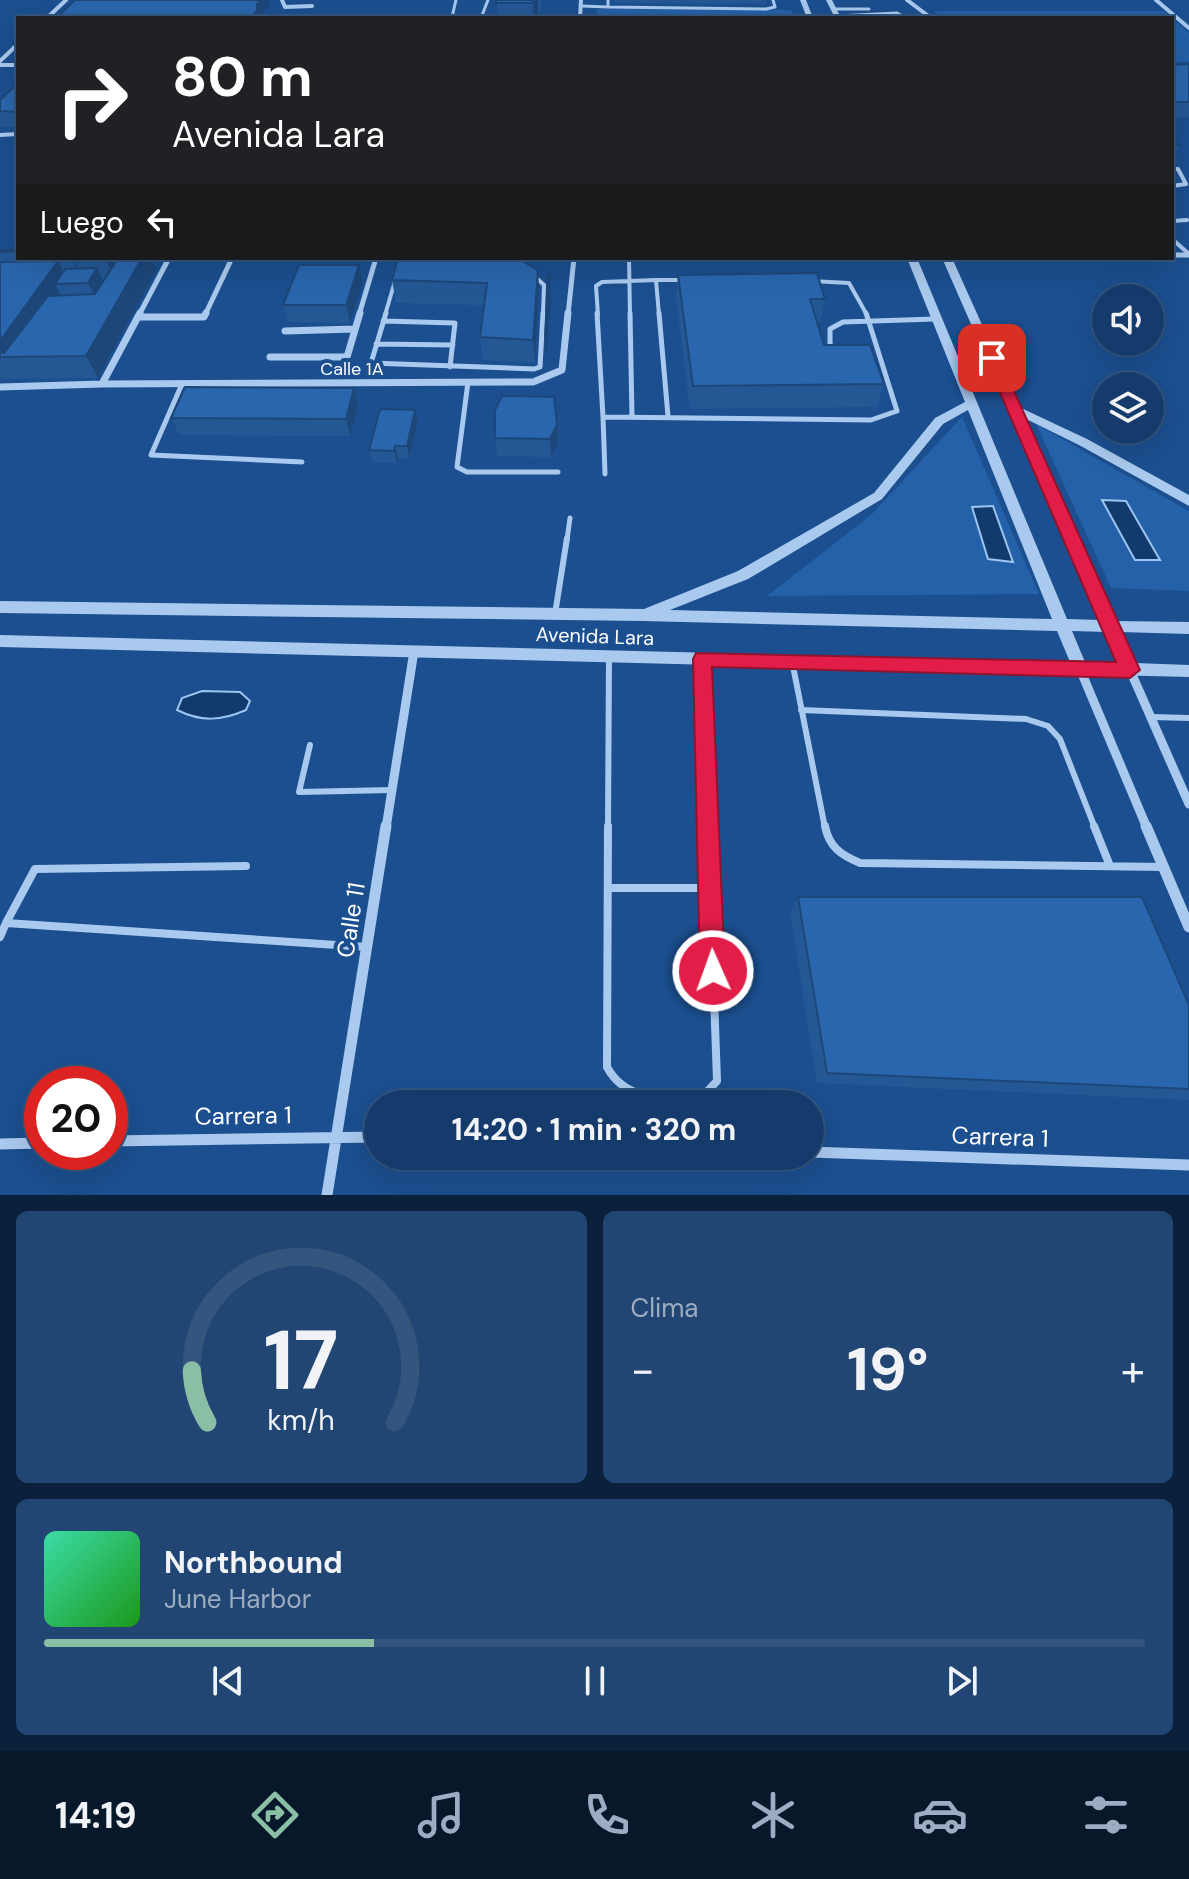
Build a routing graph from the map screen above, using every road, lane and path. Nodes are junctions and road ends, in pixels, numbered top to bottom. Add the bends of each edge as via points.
1 (66, 0) edge
2 (282, 0) edge
3 (315, 0) edge
4 (581, 0) edge
5 (608, 0) edge
6 (773, 0) edge
7 (829, 0) edge
8 (907, 0) edge
9 (1156, 0) edge
10 (312, 6) junction
11 (581, 6) junction
12 (608, 7) junction
13 (886, 9) dead end
14 (836, 14) edge
15 (49, 16) edge
16 (307, 16) edge
17 (580, 16) edge
18 (861, 16) edge
19 (902, 16) edge
20 (928, 16) edge
21 (1189, 28) edge
22 (16, 46) edge
23 (0, 63) edge
24 (1175, 169) edge
25 (1174, 186) edge
26 (1187, 220) dead end
27 (1174, 221) edge
28 (1174, 241) edge
29 (1189, 254) edge
30 (168, 260) edge
31 (231, 260) edge
32 (375, 260) edge
33 (574, 260) edge
34 (629, 260) edge
35 (913, 260) edge
36 (948, 260) edge
37 (398, 271) edge
38 (527, 272) edge
39 (628, 280) junction
40 (656, 280) junction
41 (697, 280) edge
42 (799, 281) edge
43 (138, 317) junction
44 (869, 319) junction
45 (935, 319) junction
46 (383, 321) junction
47 (355, 329) junction
48 (285, 331) dead end
49 (376, 344) junction
50 (453, 345) junction
51 (839, 355) edge
52 (270, 357) dead end
53 (869, 360) edge
54 (883, 360) junction
55 (450, 367) junction
56 (468, 382) junction
57 (102, 384) junction
58 (182, 384) junction
59 (0, 387) edge
60 (969, 405) junction
61 (1014, 409) junction
62 (668, 416) junction
63 (603, 417) junction
64 (632, 417) junction
65 (302, 462) dead end
66 (558, 472) dead end
67 (605, 474) dead end
68 (1189, 501) edge
69 (570, 518) dead end
70 (0, 607) edge
71 (555, 614) junction
72 (642, 615) junction
73 (1063, 624) junction
74 (1110, 626) junction
75 (1189, 628) edge
76 (0, 641) edge
77 (414, 651) junction
78 (609, 656) junction
79 (702, 659) junction
80 (792, 661) junction
81 (1080, 669) junction
82 (1130, 670) junction
83 (1189, 671) edge
84 (801, 710) junction
85 (1151, 717) junction
86 (1189, 718) edge
87 (310, 745) dead end
88 (392, 790) junction
89 (1189, 804) edge
90 (246, 866) dead end
91 (1110, 866) junction
92 (1164, 867) junction
93 (611, 888) junction
94 (709, 888) junction
95 (6, 923) junction
96 (1189, 927) edge
97 (0, 937) edge
98 (367, 947) junction
99 (337, 1136) junction
100 (364, 1137) edge
101 (128, 1141) edge
102 (24, 1143) edge
103 (0, 1144) edge
104 (824, 1152) edge
105 (1189, 1165) edge
106 (327, 1195) edge

1 - 15 street
2 - 10 street via 285,7
3 - 10 street
4 - 11 street
5 - 12 lane
6 - 12 lane via 772,9
7 - 14 street
8 - 20 street
9 - 21 street
10 - 16 street
11 - 12 lane
11 - 17 street
13 - 14 lane
18 - 19 lane
22 - 23 street
24 - 25 lane via 1186,184
26 - 27 lane
28 - 29 lane
30 - 43 street
31 - 43 street via 204,317
32 - 47 street
33 - 56 street, Calle 1A via 562,370 533,382
34 - 39 lane
35 - 45 street
36 - 61 street
37 - 46 lane
38 - 55 lane via 544,285 540,367
39 - 40 lane
39 - 63 lane via 596,286
39 - 64 lane
40 - 41 lane
40 - 62 lane
42 - 44 lane via 850,284
43 - 57 street
44 - 45 lane
44 - 51 lane via 830,329 830,344
44 - 54 lane
45 - 60 street
46 - 49 lane
46 - 50 lane via 451,322 457,326
47 - 48 street
47 - 52 street via 347,357
49 - 50 lane
49 - 55 lane via 370,361 374,364
50 - 55 lane
53 - 54 lane
54 - 62 lane via 897,411 890,416
56 - 58 street, Calle 1A
56 - 66 lane via 457,467 467,472
57 - 58 street, Calle 1A
57 - 59 street, Calle 1A
58 - 65 lane via 151,455
60 - 72 street via 939,421 878,496 743,575
60 - 73 street
61 - 68 street
61 - 74 street
62 - 64 lane
63 - 64 lane
63 - 67 lane
69 - 71 lane
70 - 71 street, Avenida Lara
71 - 72 street, Avenida Lara
72 - 73 street, Avenida Lara
73 - 74 street, Avenida Lara
73 - 81 street
74 - 75 street, Avenida Lara
74 - 82 street
76 - 77 street, Avenida Lara
77 - 78 street, Avenida Lara
77 - 88 street, Calle 11
78 - 79 street, Avenida Lara
78 - 93 lane
79 - 80 street, Avenida Lara
79 - 94 lane
80 - 81 street, Avenida Lara
80 - 84 lane
81 - 82 street, Avenida Lara
81 - 92 street
82 - 83 street, Avenida Lara
82 - 85 street
84 - 91 lane via 1026,719 1048,726 1060,739
84 - 91 lane via 827,838 840,854 860,863
85 - 86 lane
85 - 89 street
87 - 88 lane via 299,792
88 - 98 street, Calle 11
90 - 95 lane via 42,868 30,873
91 - 92 lane
92 - 96 street
93 - 94 lane
93 - 94 lane via 607,1067 613,1083 630,1096 703,1096 717,1081
95 - 97 lane
95 - 98 lane
98 - 99 street, Calle 11
99 - 100 street, Carrera 1
99 - 101 street, Carrera 1
99 - 106 street, Calle 11
102 - 103 street
104 - 105 street, Carrera 1

